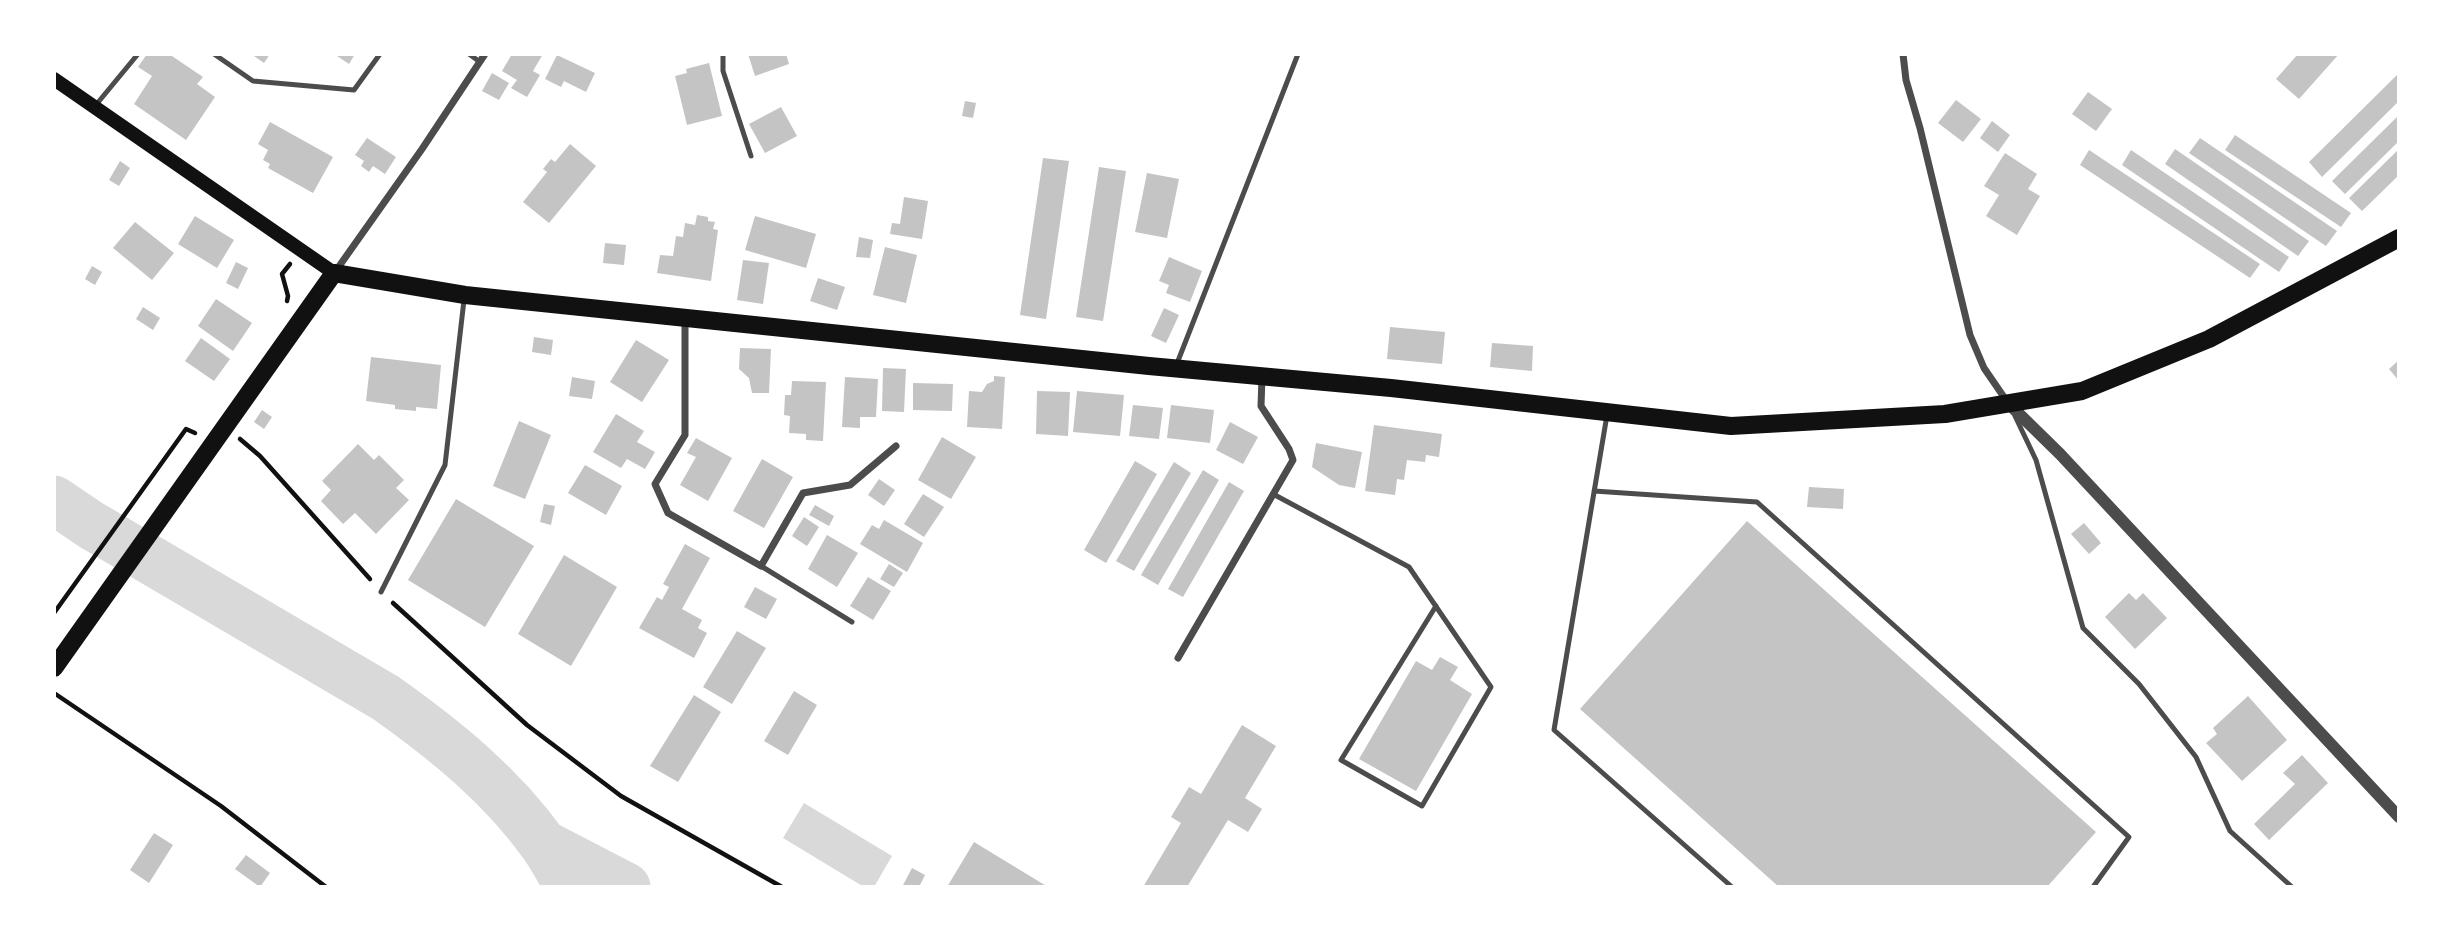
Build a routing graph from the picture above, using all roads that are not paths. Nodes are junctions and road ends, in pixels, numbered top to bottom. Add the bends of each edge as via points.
1 (138, 54) edge
2 (214, 54) edge
3 (380, 54) edge
4 (469, 54) edge
5 (723, 54) edge
6 (1298, 54) edge
7 (1903, 54) edge
8 (483, 58) edge
9 (54, 79) edge
10 (95, 106) junction
11 (751, 156) dead end
12 (2399, 238) edge
13 (334, 273) junction
14 (465, 295) junction
15 (685, 318) junction
16 (1175, 368) junction
17 (1262, 376) junction
18 (2010, 405) junction
19 (1607, 412) junction
20 (896, 446) dead end
21 (1594, 491) junction
22 (1273, 494) junction
23 (761, 566) junction
24 (381, 592) road end
25 (1436, 606) junction
26 (852, 622) dead end
27 (1178, 658) dead end
28 (56, 665) edge
29 (2399, 817) edge
30 (1732, 887) edge
31 (2093, 887) edge
32 (2292, 887) edge

1 - 10 lane
2 - 3 lane via 253,81 354,89
4 - 8 lane
5 - 11 lane via 723,71
6 - 16 lane
7 - 18 street via 1970,335 1984,368
8 - 13 street
9 - 10 main road
10 - 13 main road
12 - 18 main road via 2209,339 2082,391
13 - 14 main road
13 - 28 main road
14 - 15 main road
14 - 24 lane via 445,465
15 - 16 main road
15 - 23 street via 685,435 654,484 668,513
16 - 17 main road
17 - 19 main road
17 - 22 street via 1261,406 1293,460
18 - 19 main road via 1945,414 1731,426
18 - 29 street
18 - 32 lane via 2036,460 2083,628 2139,684 2196,757 2230,831
19 - 21 lane
20 - 23 street via 850,485 803,494
21 - 30 lane via 1554,730
21 - 31 lane via 1757,502 2129,837
22 - 25 lane via 1409,568
22 - 27 street
23 - 26 lane
25 - 25 lane via 1491,687 1422,806 1341,761

